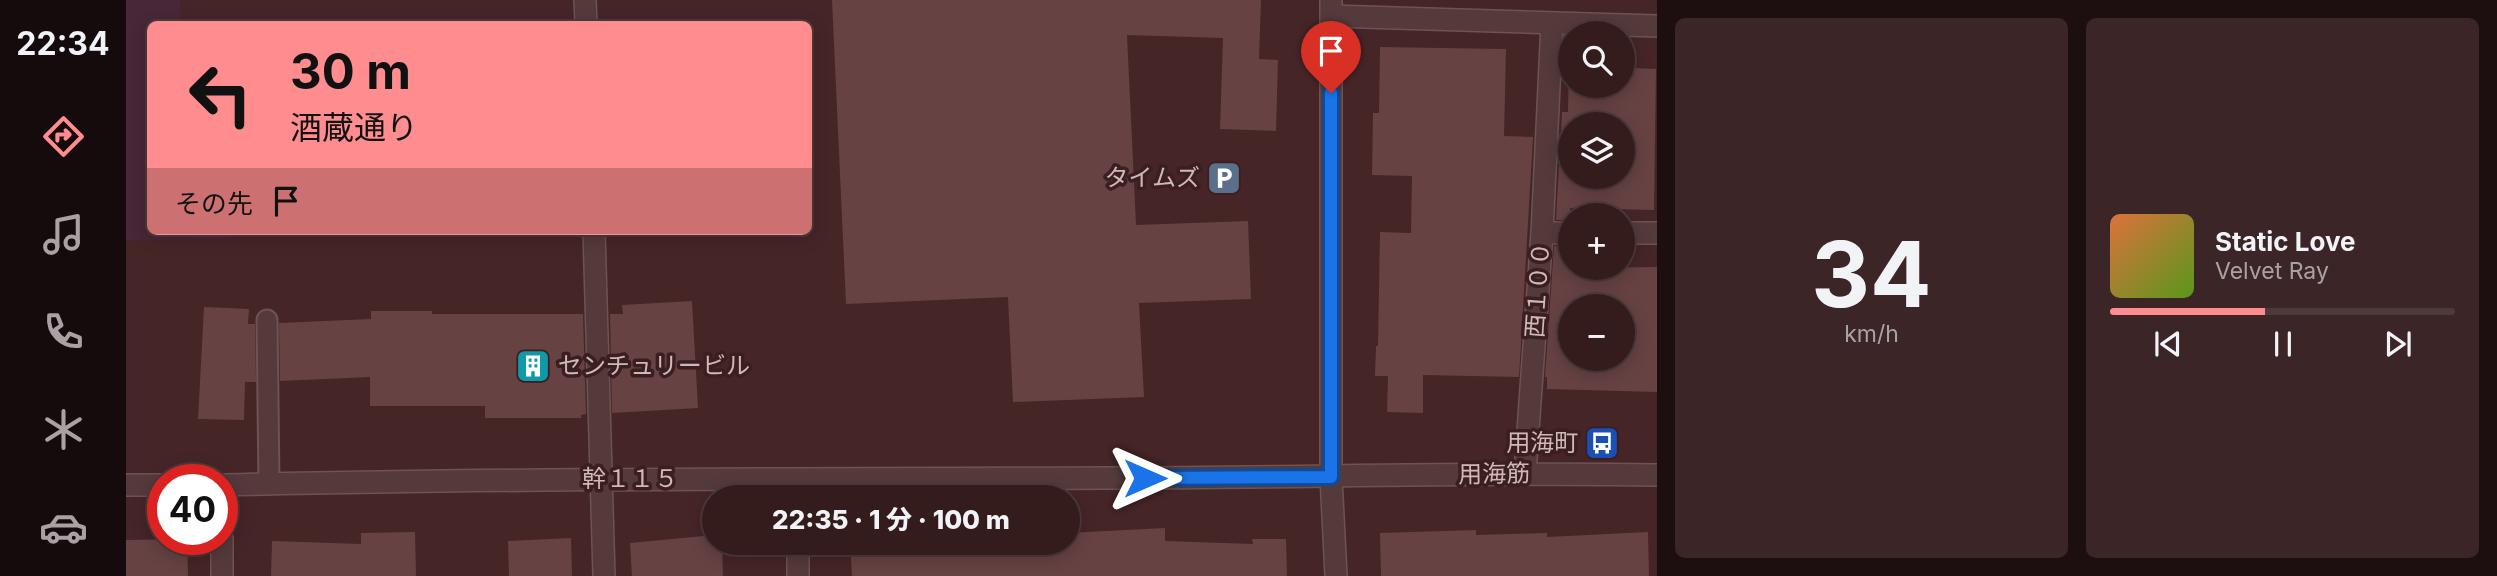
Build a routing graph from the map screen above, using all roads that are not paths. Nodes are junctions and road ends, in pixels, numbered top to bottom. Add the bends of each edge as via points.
1 (585, 0) edge
2 (1331, 8) edge
3 (586, 21) edge
4 (1552, 23) junction
5 (1657, 26) edge
6 (1542, 233) junction
7 (1558, 233) edge
8 (1635, 233) edge
9 (1657, 233) edge
10 (594, 235) edge
11 (267, 320) dead end
12 (1525, 473) junction
13 (1657, 475) edge
14 (1331, 477) junction
15 (602, 479) junction
16 (269, 484) junction
17 (126, 485) edge
18 (147, 485) edge
19 (238, 485) edge
20 (733, 485) edge
21 (943, 485) edge
22 (222, 555) edge
23 (798, 555) edge
24 (222, 576) edge
25 (604, 576) edge
26 (798, 576) edge
27 (1336, 576) edge

1 - 3 street
2 - 4 street
2 - 14 street
4 - 5 street
4 - 6 street, 西１００
6 - 7 street
6 - 12 street, 西１００
8 - 9 street
10 - 15 street
11 - 16 lane
12 - 13 street, 用海筋
12 - 14 street, 用海筋
14 - 21 street, 幹１１５
14 - 27 street
15 - 16 street, 幹１１５
15 - 20 street, 幹１１５
15 - 25 street
16 - 19 street, 幹１１５
17 - 18 street
22 - 24 street
23 - 26 street

